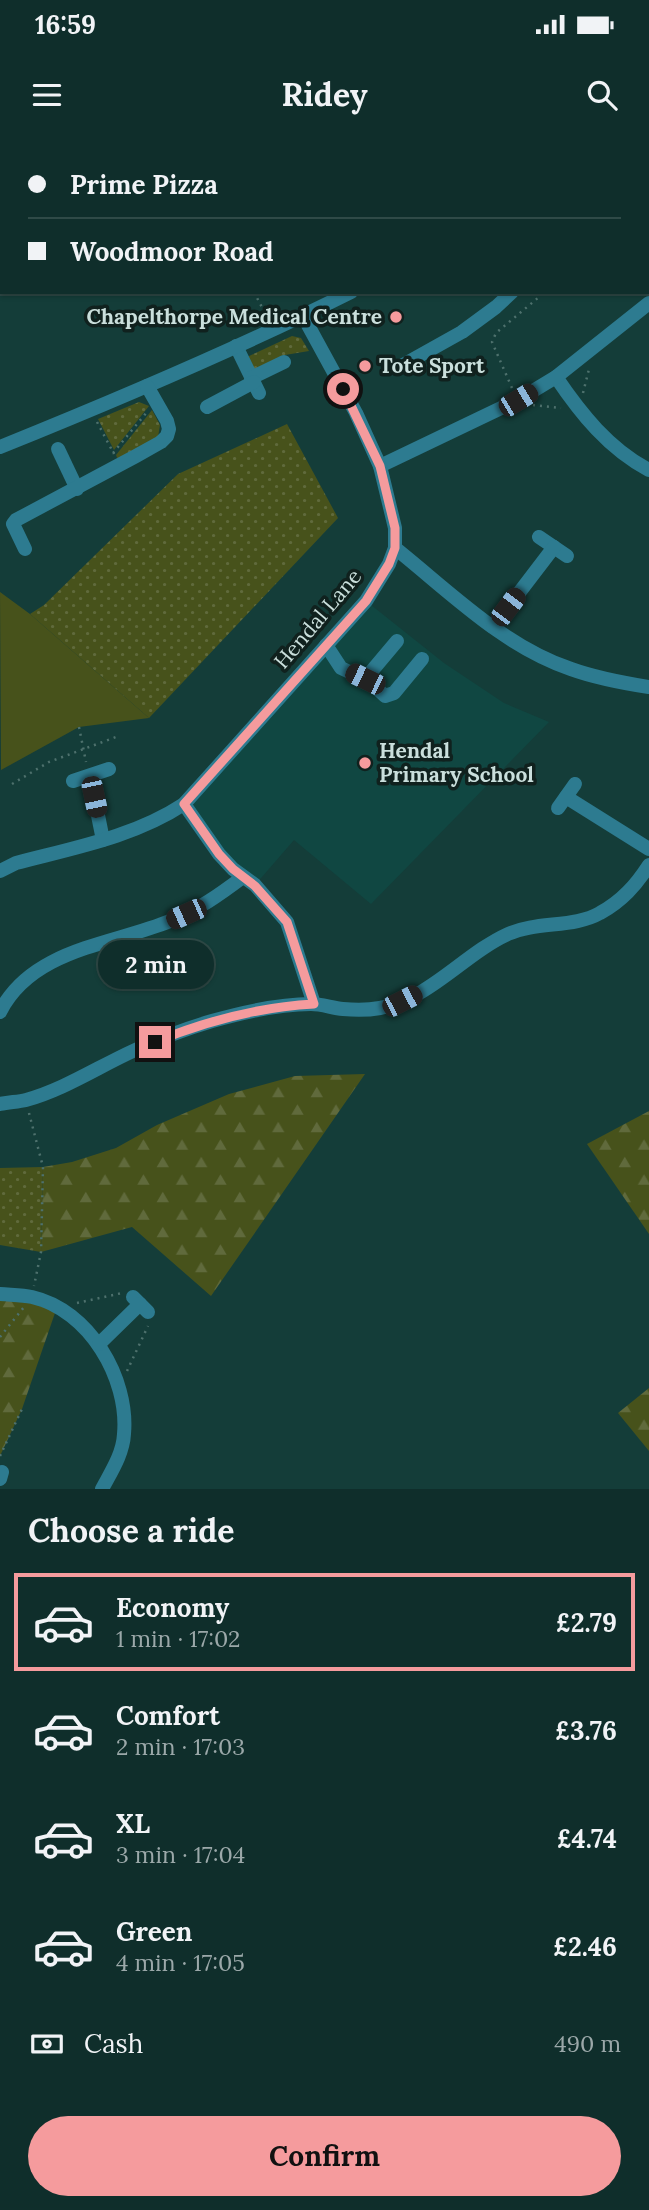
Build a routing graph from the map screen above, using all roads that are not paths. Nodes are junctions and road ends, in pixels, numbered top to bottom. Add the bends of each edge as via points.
1 (347, 294) edge
2 (510, 294) edge
3 (649, 303) edge
4 (303, 316) junction
5 (236, 346) junction
6 (284, 362) dead end
7 (403, 365) dead end
8 (555, 377) junction
9 (255, 384) junction
10 (147, 386) junction
11 (207, 407) dead end
12 (0, 447) edge
13 (58, 449) dead end
14 (380, 466) junction
15 (649, 470) edge
16 (77, 489) junction
17 (539, 537) dead end
18 (554, 547) junction
19 (395, 548) junction
20 (25, 549) dead end
21 (568, 556) dead end
22 (493, 627) junction
23 (397, 641) dead end
24 (326, 645) junction
25 (422, 659) dead end
26 (365, 679) junction
27 (649, 687) edge
28 (109, 769) dead end
29 (90, 776) junction
30 (73, 781) dead end
31 (575, 785) dead end
32 (184, 804) junction
33 (103, 840) junction
34 (649, 849) edge
35 (649, 865) edge
36 (0, 871) edge
37 (243, 877) junction
38 (314, 1004) junction
39 (0, 1012) edge
40 (0, 1104) edge
41 (0, 1294) edge
42 (140, 1304) dead end
43 (99, 1344) junction
44 (102, 1489) edge

1 - 4 street
2 - 7 street via 462,332
3 - 8 street
4 - 5 street
4 - 14 street
5 - 9 street
5 - 10 street
6 - 9 street
8 - 14 street via 518,400
8 - 15 street via 591,424
9 - 11 street
10 - 12 street
10 - 16 street via 167,421 167,436 116,459
13 - 16 street
14 - 19 street via 395,528
16 - 20 street via 16,520 14,529
17 - 18 street
18 - 21 street
18 - 22 street
19 - 22 street
19 - 24 street, Hendal Lane via 366,601
22 - 27 street via 569,668
23 - 26 street
24 - 26 street via 341,667
24 - 32 street, Hendal Lane
25 - 26 street via 389,696
28 - 29 street
29 - 30 street
29 - 33 street
31 - 34 street via 562,802
32 - 33 street, Hendal Lane via 163,818
32 - 37 street via 219,854
33 - 36 street, Hendal Lane
35 - 38 street via 637,884 597,915 524,927 484,947 402,1001 380,1008
37 - 38 street via 287,922
37 - 39 street via 202,908 56,959 23,981
38 - 40 street via 214,1021 137,1049 26,1100
41 - 43 street via 32,1297 57,1307
42 - 43 street
43 - 44 street via 120,1387 125,1435

